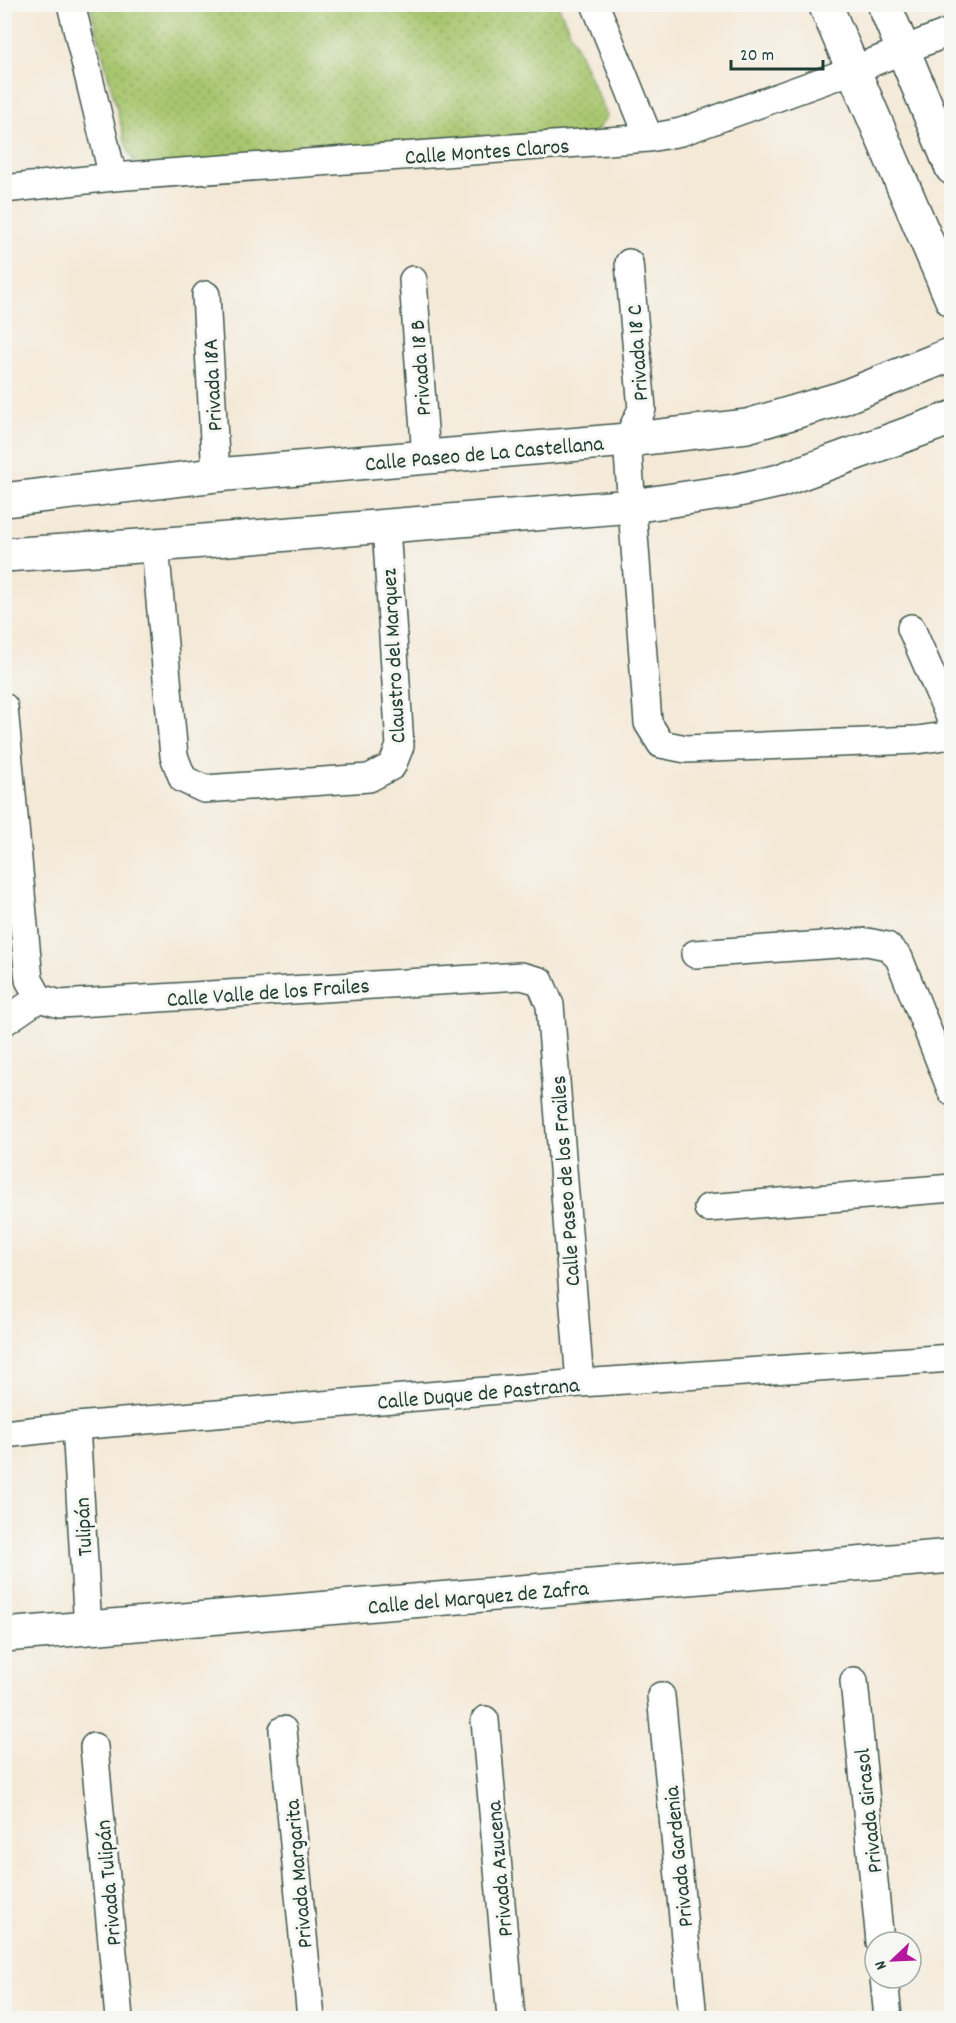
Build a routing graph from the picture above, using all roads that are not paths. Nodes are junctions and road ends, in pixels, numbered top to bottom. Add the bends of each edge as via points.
1 (71, 4) edge
2 (595, 4) edge
3 (825, 4) edge
4 (884, 4) edge
5 (951, 31) edge
6 (902, 51) junction
7 (853, 70) junction
8 (649, 138) junction
9 (951, 168) edge
10 (113, 177) junction
11 (4, 189) edge
12 (629, 263) dead end
13 (413, 280) dead end
14 (206, 295) dead end
15 (951, 300) edge
16 (951, 354) edge
17 (951, 418) edge
18 (627, 440) junction
19 (426, 457) junction
20 (216, 476) junction
21 (4, 500) edge
22 (632, 506) junction
23 (386, 526) junction
24 (155, 545) junction
25 (4, 555) edge
26 (911, 628) dead end
27 (4, 707) edge
28 (951, 722) edge
29 (951, 735) edge
30 (8, 793) edge
31 (695, 954) dead end
32 (540, 981) joint
33 (39, 998) junction
34 (4, 1022) edge
35 (951, 1092) edge
36 (951, 1188) edge
37 (708, 1208) dead end
38 (951, 1358) edge
39 (580, 1383) junction
40 (76, 1426) junction
41 (4, 1434) edge
42 (951, 1556) edge
43 (88, 1629) junction
44 (4, 1635) edge
45 (854, 1681) dead end
46 (661, 1696) dead end
47 (485, 1720) dead end
48 (283, 1730) dead end
49 (94, 1747) dead end
50 (879, 1930) edge
51 (885, 1990) edge
52 (119, 2019) edge
53 (311, 2019) edge
54 (511, 2019) edge
55 (693, 2019) edge
56 (888, 2019) edge

1 - 10 street
2 - 8 street
3 - 7 street
4 - 6 street
5 - 6 street, Calle Montes Claros
6 - 7 street, Calle Montes Claros
6 - 9 street
7 - 8 street, Calle Montes Claros via 681,132
7 - 15 street
8 - 10 street, Calle Montes Claros
10 - 11 street, Calle Montes Claros
12 - 18 street, Privada 18 C via 642,409
13 - 19 street, Privada 18 B
14 - 20 street, Privada 18A
16 - 18 street, Calle Paseo de La Castellana via 842,398 747,426
17 - 22 street via 779,481
18 - 19 street, Calle Paseo de La Castellana
18 - 22 street
19 - 20 street, Calle Paseo de La Castellana
20 - 21 street, Calle Paseo de La Castellana
22 - 23 street
22 - 29 street via 648,723 661,744 686,749 917,740
23 - 24 street
23 - 24 street, Claustro del Marquez via 400,746 392,766 369,778 204,789 183,779 174,756
24 - 25 street
26 - 28 street
27 - 30 street
30 - 33 street via 29,980
31 - 35 street via 867,942 887,946 899,958
32 - 33 street, Calle Valle de los Frailes via 521,976 60,1005
32 - 39 street, Calle Paseo de los Frailes via 550,1005
33 - 34 street
36 - 37 street
38 - 39 street, Calle Duque de Pastrana
39 - 40 street, Calle Duque de Pastrana
40 - 41 street, Calle Duque de Pastrana
40 - 43 street, Tulipán
42 - 43 street, Calle del Marquez de Zafra
43 - 44 street, Calle del Marquez de Zafra
45 - 50 street, Privada Girasol
46 - 55 street, Privada Gardenia
47 - 54 street, Privada Azucena
48 - 53 street, Privada Margarita
49 - 52 street, Privada Tulipán
51 - 56 street

